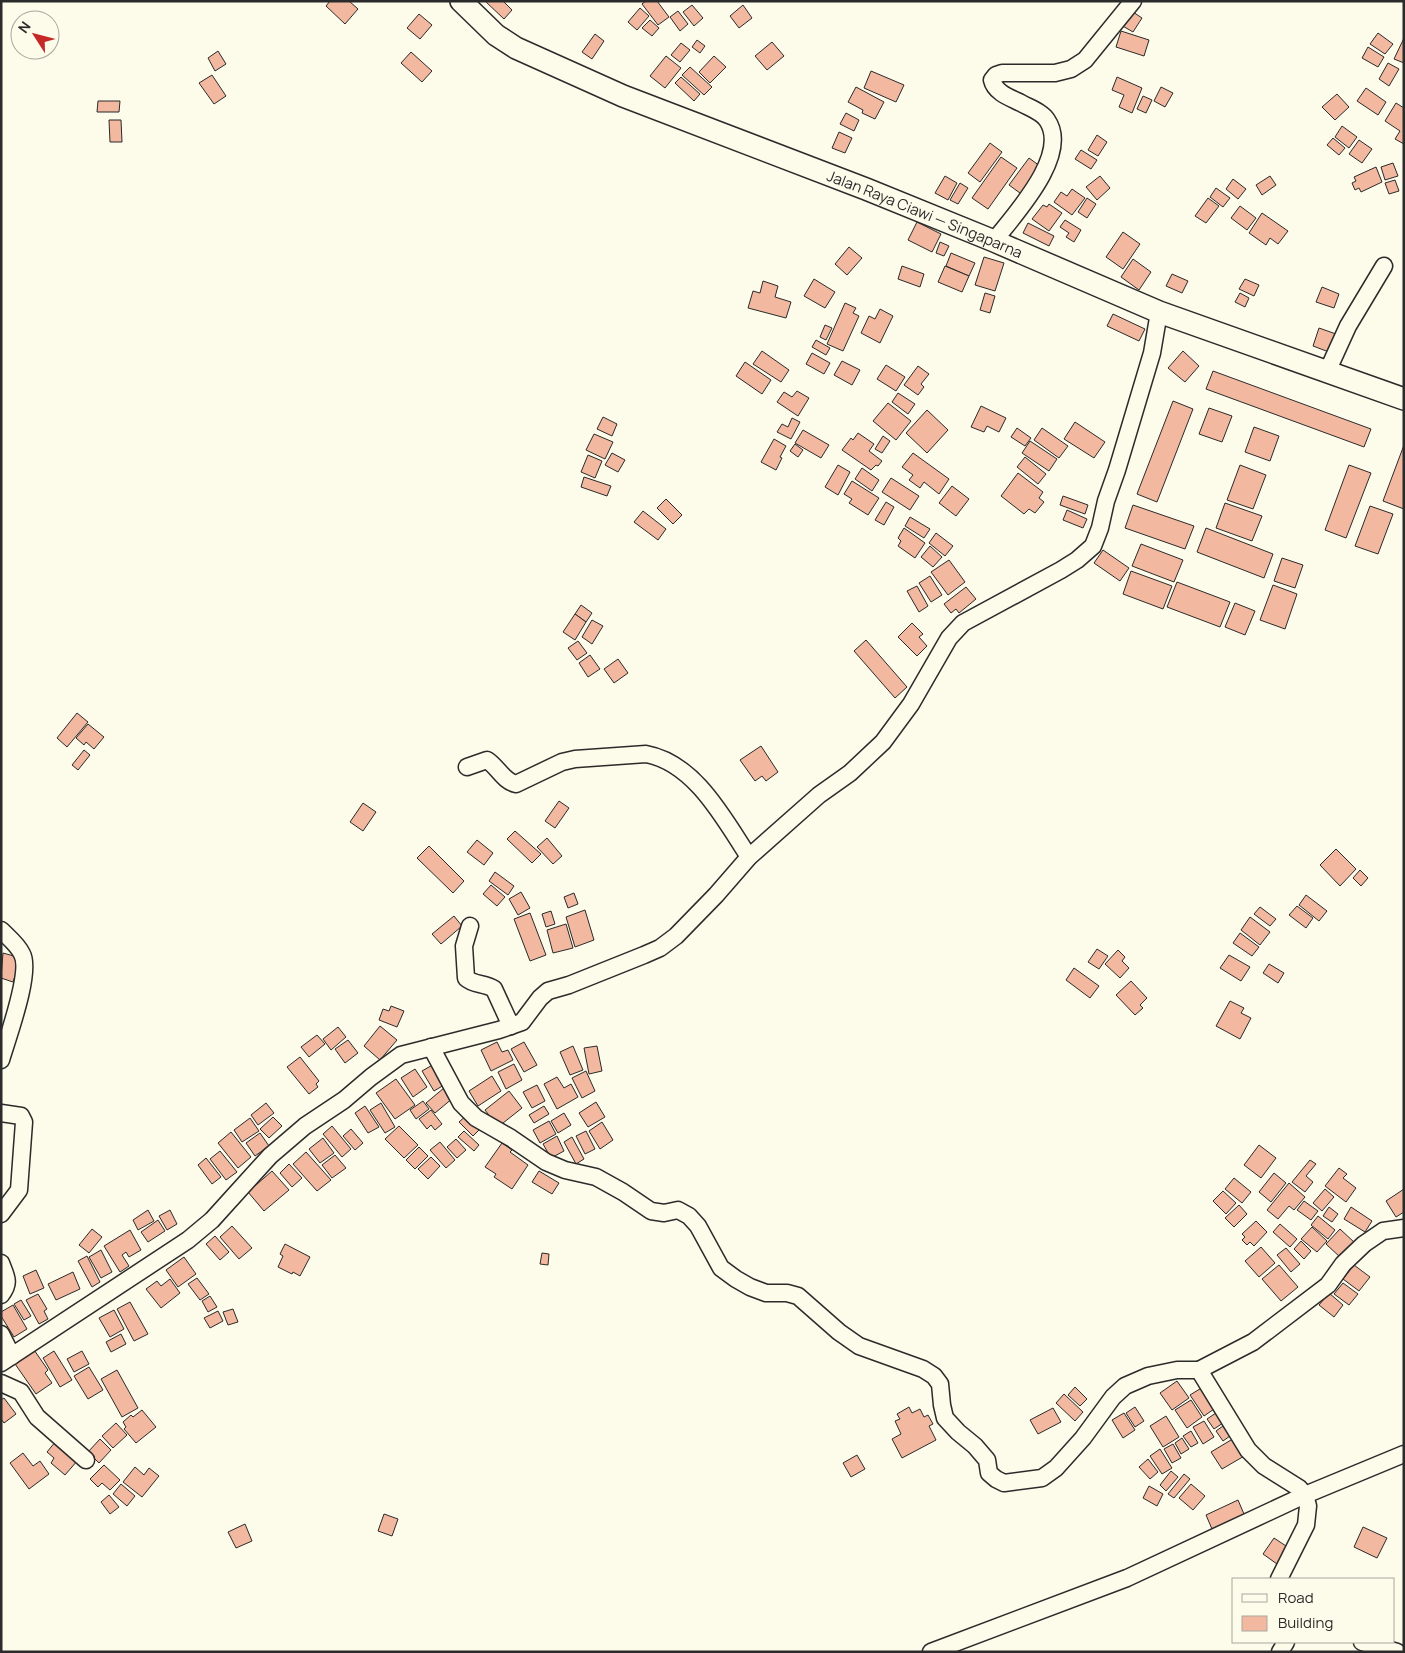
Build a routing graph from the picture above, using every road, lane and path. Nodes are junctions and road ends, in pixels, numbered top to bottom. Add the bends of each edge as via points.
1 (461, 1) edge
2 (1132, 1) edge
3 (994, 241) junction
4 (1384, 266) dead end
5 (1159, 312) junction
6 (1327, 372) junction
7 (1404, 400) edge
8 (467, 767) dead end
9 (748, 857) junction
10 (470, 926) dead end
11 (1, 930) edge
12 (511, 1026) junction
13 (431, 1047) junction
14 (1, 1060) edge
15 (1, 1112) edge
16 (1, 1214) edge
17 (1404, 1228) edge
18 (1, 1264) edge
19 (1, 1295) edge
20 (1, 1334) edge
21 (7, 1360) edge
22 (1199, 1370) junction
23 (1, 1384) edge
24 (1404, 1454) edge
25 (86, 1460) dead end
26 (1305, 1495) junction
27 (1280, 1578) edge
28 (1366, 1643) edge
29 (931, 1652) edge
30 (1397, 1652) edge

1 - 3 main road, Jalan Raya Ciawi — Singaparna via 496,35 516,48 623,96
2 - 3 street via 1084,60 1071,69 1056,74 1002,73 992,80 1001,93 1047,119 1052,136 1051,157 1040,180
3 - 5 main road, Jalan Raya Ciawi — Singaparna
4 - 6 street via 1348,326
5 - 6 main road, Jalan Raya Ciawi — Singaparna
5 - 9 street via 1152,353 1093,546 1061,570 963,623 949,638 911,704 883,742
6 - 7 main road, Jalan Raya Ciawi — Singaparna
8 - 9 street via 486,760 516,784 575,759 654,756 672,764 703,792
9 - 12 street via 694,918 660,948 548,991 522,1022
10 - 12 street via 464,946 466,978 494,989
11 - 14 street via 22,953 25,968
12 - 13 street
13 - 21 street via 401,1055 370,1077 270,1156 212,1220 188,1240
13 - 22 street via 461,1103 476,1118 546,1162 596,1177 651,1211 678,1210 698,1226 721,1268 736,1279 766,1293 798,1296 834,1329 859,1346 934,1376 940,1384 945,1418 987,1460 989,1473 1004,1483 1042,1478 1056,1468 1125,1386 1148,1376 1177,1370
15 - 16 street via 21,1116 24,1122 19,1190
17 - 22 street via 1383,1231 1370,1240 1343,1264 1328,1285 1284,1320 1253,1342
18 - 19 street via 8,1282
20 - 21 street
22 - 26 street via 1248,1450 1264,1466
23 - 25 street via 21,1392 37,1417
24 - 26 street
26 - 27 street via 1308,1506 1306,1525
26 - 29 street via 1127,1578
28 - 30 street

